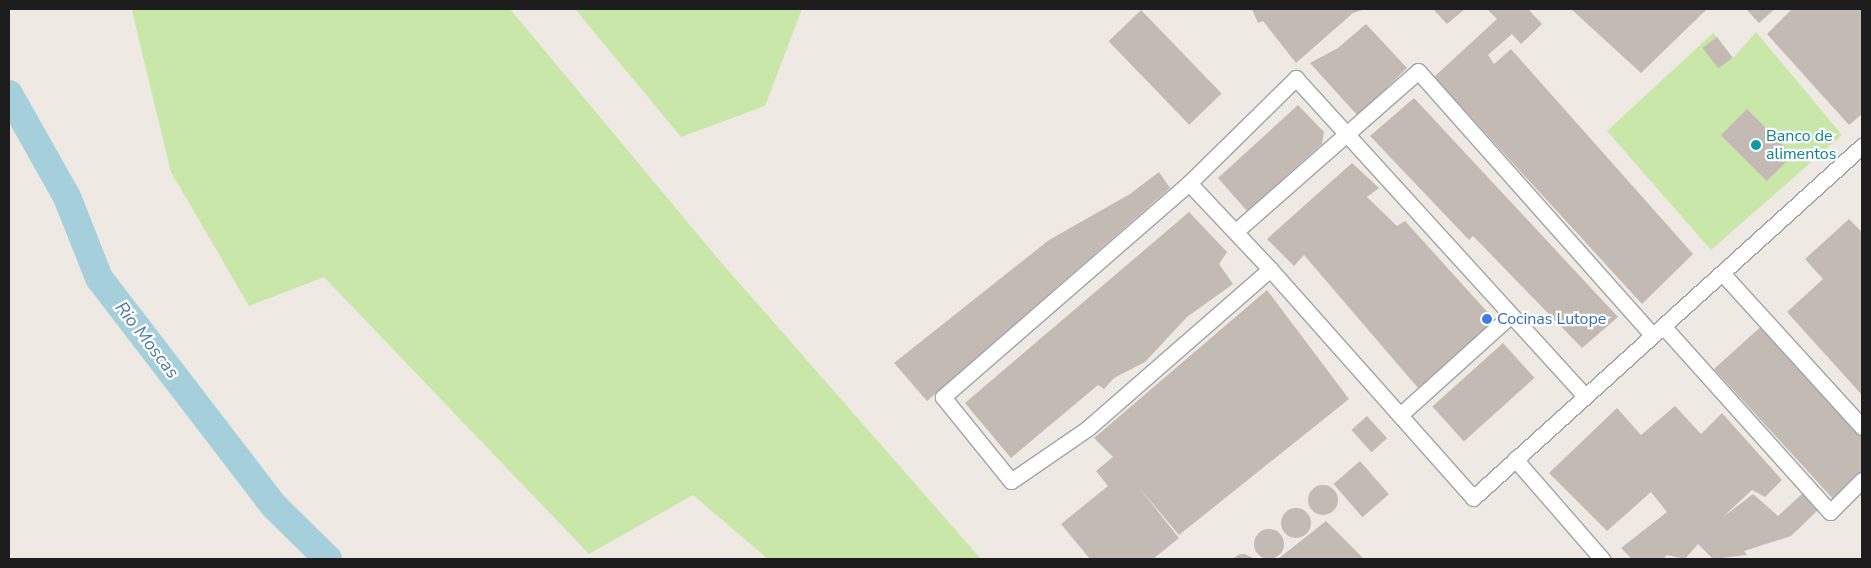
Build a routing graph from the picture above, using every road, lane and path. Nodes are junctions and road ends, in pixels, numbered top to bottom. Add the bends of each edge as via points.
1 (1344, 133) junction
2 (1862, 146) edge
3 (1189, 183) junction
4 (1236, 231) junction
5 (1270, 270) junction
6 (1722, 273) junction
7 (1510, 315) junction
8 (1657, 330) junction
9 (1585, 396) junction
10 (1400, 415) junction
11 (1862, 427) edge
12 (1515, 459) junction
13 (1862, 480) edge
14 (1602, 559) edge

1 - 3 street via 1296,78
1 - 4 street
1 - 7 street
1 - 8 street via 1418,71
2 - 6 street
3 - 4 street
3 - 5 street via 942,397 1012,480 1088,428
4 - 5 street
5 - 10 street
6 - 8 street
6 - 11 street
7 - 9 street
7 - 10 street
8 - 9 street
8 - 13 street via 1830,512
9 - 12 street
10 - 12 street via 1473,498
12 - 14 street

